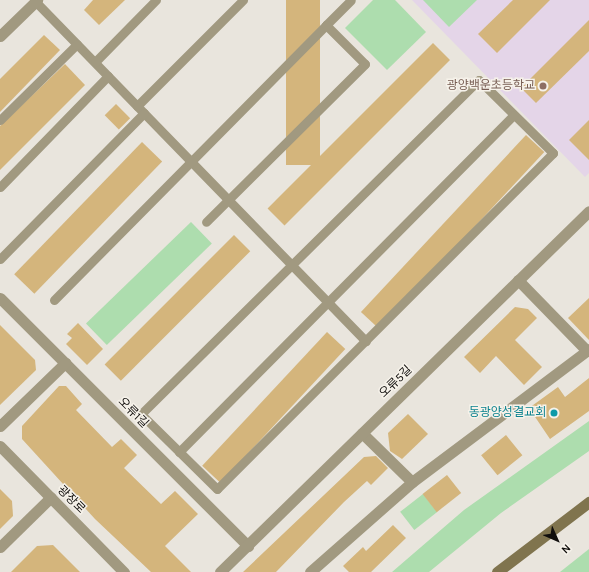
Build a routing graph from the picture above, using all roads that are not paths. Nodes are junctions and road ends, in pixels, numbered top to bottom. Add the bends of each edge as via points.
1 (35, 0) edge
2 (156, 0) edge
3 (243, 0) edge
4 (351, 0) edge
5 (326, 25) junction
6 (0, 36) edge
7 (77, 44) junction
8 (95, 62) junction
9 (108, 76) junction
10 (140, 109) junction
11 (514, 115) junction
12 (0, 120) edge
13 (190, 161) junction
14 (0, 186) edge
15 (229, 200) junction
16 (589, 211) edge
17 (206, 222) dead end
18 (0, 259) edge
19 (293, 266) junction
20 (518, 280) junction
21 (0, 298) edge
22 (54, 300) dead end
23 (327, 301) junction
24 (366, 341) junction
25 (588, 350) edge
26 (64, 363) junction
27 (0, 426) edge
28 (362, 433) junction
29 (0, 446) edge
30 (179, 452) junction
31 (412, 482) junction
32 (51, 497) junction
33 (589, 502) edge
34 (248, 546) junction
35 (0, 547) edge
36 (124, 572) edge
37 (220, 572) edge
38 (310, 572) edge
39 (497, 572) edge

1 - 6 street
1 - 7 lane
2 - 8 lane
3 - 10 lane
4 - 5 lane
5 - 13 lane
5 - 15 lane via 365,64
7 - 8 lane
7 - 12 lane
8 - 9 lane
9 - 10 lane
9 - 14 lane
10 - 13 lane
10 - 18 lane
11 - 19 lane via 479,80
11 - 23 lane
11 - 24 lane via 553,154
13 - 15 lane
13 - 22 lane
15 - 17 lane
15 - 19 lane
16 - 20 street, 오류5길
19 - 23 lane
19 - 30 lane via 141,414
20 - 25 street
20 - 28 street, 오류5길
21 - 26 street, 오류1길
23 - 24 lane
23 - 30 lane
24 - 30 lane via 217,489
25 - 31 street
26 - 27 street
26 - 34 street, 오류1길
28 - 31 street
28 - 34 street, 오류5길
29 - 32 street, 광장로
31 - 38 street
32 - 35 street
32 - 36 street, 광장로
33 - 39 main road
34 - 37 street, 오류5길

